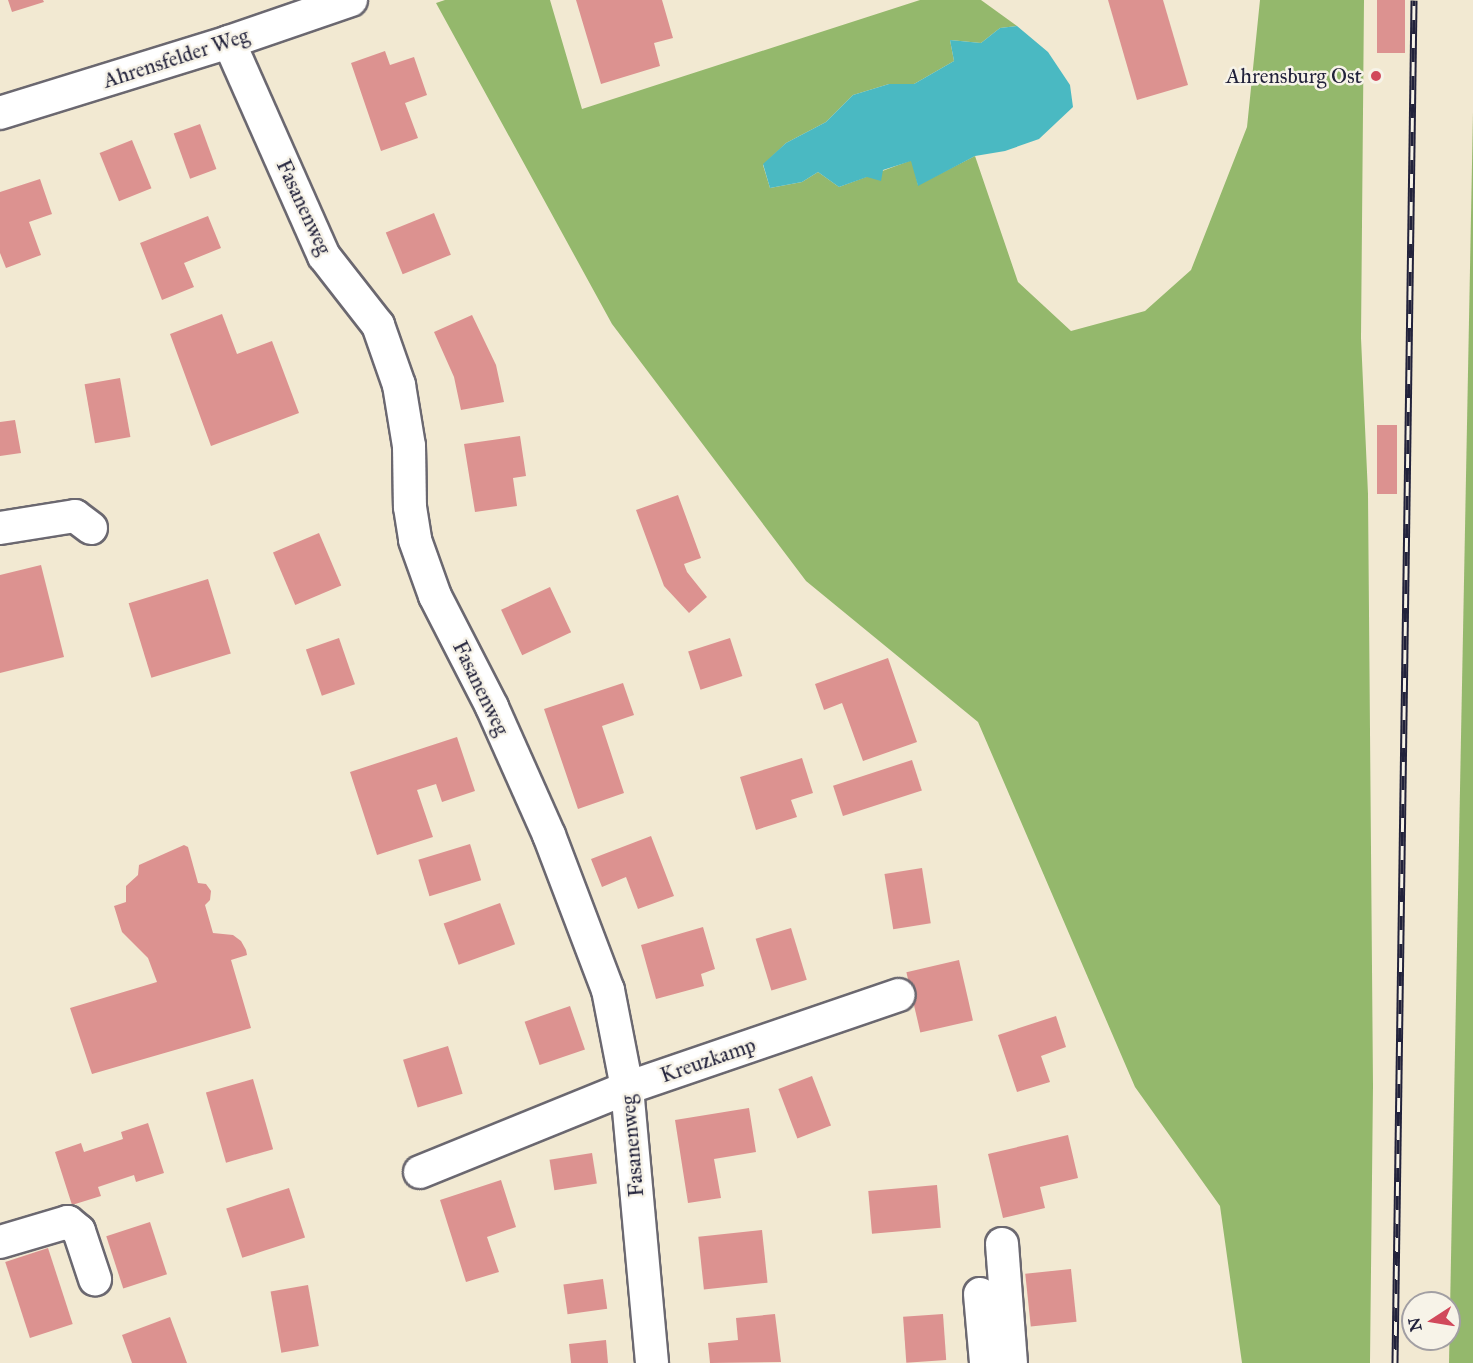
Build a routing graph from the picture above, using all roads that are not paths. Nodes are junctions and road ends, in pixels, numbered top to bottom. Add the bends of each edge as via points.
1 (351, 0) edge
2 (282, 12) edge
3 (229, 42) junction
4 (0, 113) edge
5 (0, 528) edge
6 (91, 528) dead end
7 (898, 995) dead end
8 (627, 1088) junction
9 (420, 1172) dead end
10 (0, 1242) edge
11 (1002, 1244) dead end
12 (95, 1279) dead end
13 (980, 1294) dead end
14 (652, 1363) edge
15 (986, 1363) edge
16 (1011, 1363) edge

1 - 2 street, Ahrensfelder Weg
2 - 3 street, Ahrensfelder Weg
3 - 4 street, Ahrensfelder Weg
3 - 8 street, Fasanenweg via 324,256 378,325 399,385 410,446 410,507 415,540 435,596 492,707 549,835 608,990
5 - 6 street via 75,516
7 - 8 street, Kreuzkamp
8 - 9 street, Kreuzkamp
8 - 14 street, Fasanenweg
10 - 12 street via 68,1222 79,1231
11 - 16 street
13 - 15 street

